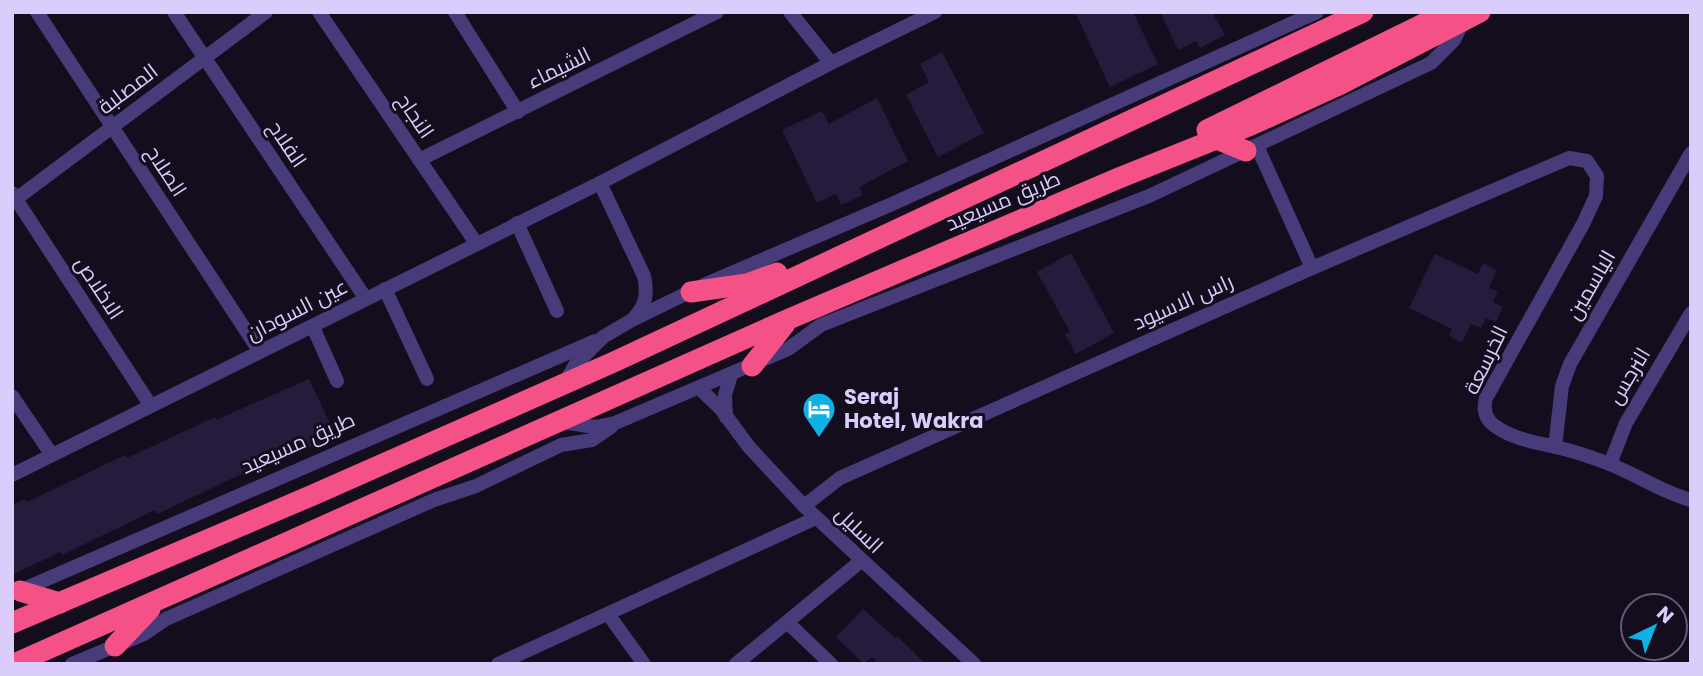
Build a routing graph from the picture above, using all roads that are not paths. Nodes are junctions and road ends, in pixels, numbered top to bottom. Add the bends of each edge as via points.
1 (37, 12) edge
2 (174, 12) edge
3 (265, 12) edge
4 (319, 12) edge
5 (455, 12) edge
6 (717, 12) edge
7 (790, 12) edge
8 (1317, 12) edge
9 (1363, 12) edge
10 (929, 13) edge
11 (1464, 15) edge
12 (205, 58) junction
13 (831, 62) junction
14 (518, 111) junction
15 (112, 127) junction
16 (1217, 139) junction
17 (1252, 149) junction
18 (1691, 153) edge
19 (419, 160) junction
20 (1587, 161) joint
21 (1119, 178) junction
22 (600, 183) junction
23 (14, 196) edge
24 (517, 223) junction
25 (885, 236) junction
26 (476, 243) junction
27 (1312, 268) junction
28 (644, 276) junction
29 (385, 289) junction
30 (684, 296) junction
31 (366, 299) junction
32 (557, 311) dead end
33 (1691, 313) edge
34 (789, 319) junction
35 (632, 320) junction
36 (313, 327) junction
37 (603, 337) junction
38 (260, 352) junction
39 (752, 366) junction
40 (731, 375) junction
41 (427, 379) dead end
42 (337, 381) dead end
43 (565, 383) junction
44 (700, 389) junction
45 (12, 396) edge
46 (151, 406) junction
47 (726, 416) junction
48 (561, 422) junction
49 (615, 424) junction
50 (1555, 447) junction
51 (52, 455) junction
52 (1610, 464) junction
53 (12, 475) edge
54 (1691, 500) edge
55 (804, 506) junction
56 (816, 518) junction
57 (861, 561) junction
58 (15, 593) edge
59 (160, 598) junction
60 (60, 603) junction
61 (608, 614) junction
62 (787, 622) junction
63 (12, 623) edge
64 (115, 646) junction
65 (87, 661) edge
66 (14, 664) edge
67 (72, 664) edge
68 (498, 664) edge
69 (644, 664) edge
70 (736, 664) edge
71 (831, 664) edge
72 (974, 664) edge

1 - 15 street, الصلاح
2 - 12 street, الفلاح
3 - 12 street, المصلبة
4 - 19 street, النجاح
5 - 14 street
6 - 14 street, الشيماء
7 - 13 street
8 - 30 street, طريق مسيعيد
9 - 25 highway, طريق مسيعيد
10 - 13 street, عين السودان
11 - 16 highway, طريق مسيعيد via 1341,84
11 - 17 street via 1454,40 1431,63
11 - 21 highway via 1244,111
12 - 15 street, المصلبة
12 - 31 street, الفلاح
13 - 22 street, عين السودان
14 - 19 street, الشيماء
15 - 23 street, المصلبة
15 - 38 street, الصلاح
16 - 17 highway
16 - 21 highway, طريق مسيعيد
17 - 27 street
17 - 39 street via 1149,196 821,325 788,349
18 - 50 street, الياسمين via 1570,365 1562,386
19 - 26 street, النجاح
20 - 27 street, راس الاسيود via 1569,158
20 - 50 street, الخرسعة via 1597,176 1596,196 1484,407 1497,428
21 - 34 highway, طريق مسيعيد
22 - 24 street, عين السودان
22 - 28 street
23 - 46 street, الاخلاص
24 - 26 street, عين السودان
24 - 32 street
25 - 30 highway via 747,284
25 - 43 highway, طريق مسيعيد
26 - 29 street, عين السودان
27 - 55 street, راس الاسيود via 840,478
28 - 30 street via 653,286
28 - 35 street via 645,300
29 - 31 street, عين السودان
29 - 41 street
30 - 35 street, طريق مسيعيد
31 - 36 street, عين السودان
33 - 52 street, النرجس via 1626,423
34 - 39 highway
34 - 48 highway, طريق مسيعيد
35 - 37 street, طريق مسيعيد
36 - 38 street, عين السودان
36 - 42 street
37 - 43 street, طريق مسيعيد via 575,365
37 - 58 street, طريق مسيعيد
38 - 46 street, عين السودان
39 - 40 street
40 - 44 street
40 - 47 street via 725,395
43 - 60 highway, طريق مسيعيد
44 - 47 street, السليل
44 - 49 street
45 - 51 street
46 - 51 street, عين السودان
47 - 55 street, السليل
48 - 49 street via 595,427
48 - 59 highway, طريق مسيعيد
49 - 64 street via 592,440 561,445 166,619
50 - 52 street, الخرسعة
51 - 53 street, عين السودان
52 - 54 street, الخرسعة
55 - 56 street, السليل
56 - 57 street, السليل
56 - 61 street
57 - 62 street
57 - 72 street, السليل
58 - 60 highway
59 - 64 highway
59 - 66 highway, طريق مسيعيد
60 - 63 highway, طريق مسيعيد
61 - 68 street
61 - 69 street
62 - 70 street
62 - 71 street
64 - 65 street
65 - 67 street

